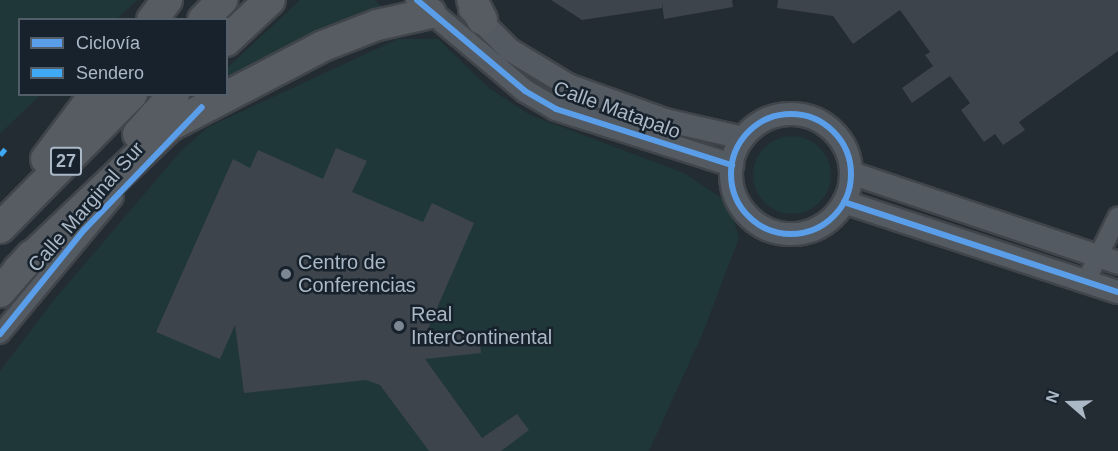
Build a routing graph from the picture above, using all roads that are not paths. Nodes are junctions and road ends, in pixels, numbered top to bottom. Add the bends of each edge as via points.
1 (167, 0) edge
2 (222, 0) edge
3 (270, 0) edge
4 (459, 0) edge
5 (424, 6) edge
6 (477, 10) edge
7 (154, 18) edge
8 (205, 18) edge
9 (228, 39) edge
10 (228, 94) edge
11 (93, 96) edge
12 (130, 96) edge
13 (172, 96) edge
14 (224, 96) edge
15 (202, 107) junction
16 (743, 138) junction
17 (732, 165) junction
18 (851, 173) junction
19 (844, 202) junction
20 (1118, 216) edge
21 (0, 220) edge
22 (0, 228) edge
23 (1108, 260) edge
24 (9, 281) edge
25 (1086, 281) junction
26 (1118, 292) edge
27 (0, 334) edge

1 - 7 highway
2 - 8 highway
3 - 9 highway
4 - 6 street, Calle Matapalo
5 - 10 highway via 323,46
5 - 17 street, Calle Matapalo via 525,91 556,109
6 - 16 street, Calle Matapalo via 510,50 568,85 665,120
11 - 21 highway
12 - 22 highway, 27
13 - 24 highway, 27
14 - 15 highway
15 - 24 highway via 135,156
15 - 27 street, Calle Marginal Sur via 84,230
16 - 17 street
16 - 18 street via 754,127 783,114 813,118 839,138
17 - 19 street via 739,203 750,218 774,232 807,232 822,225
18 - 19 street
18 - 23 street
19 - 25 street
20 - 23 street
23 - 25 street
25 - 26 street

